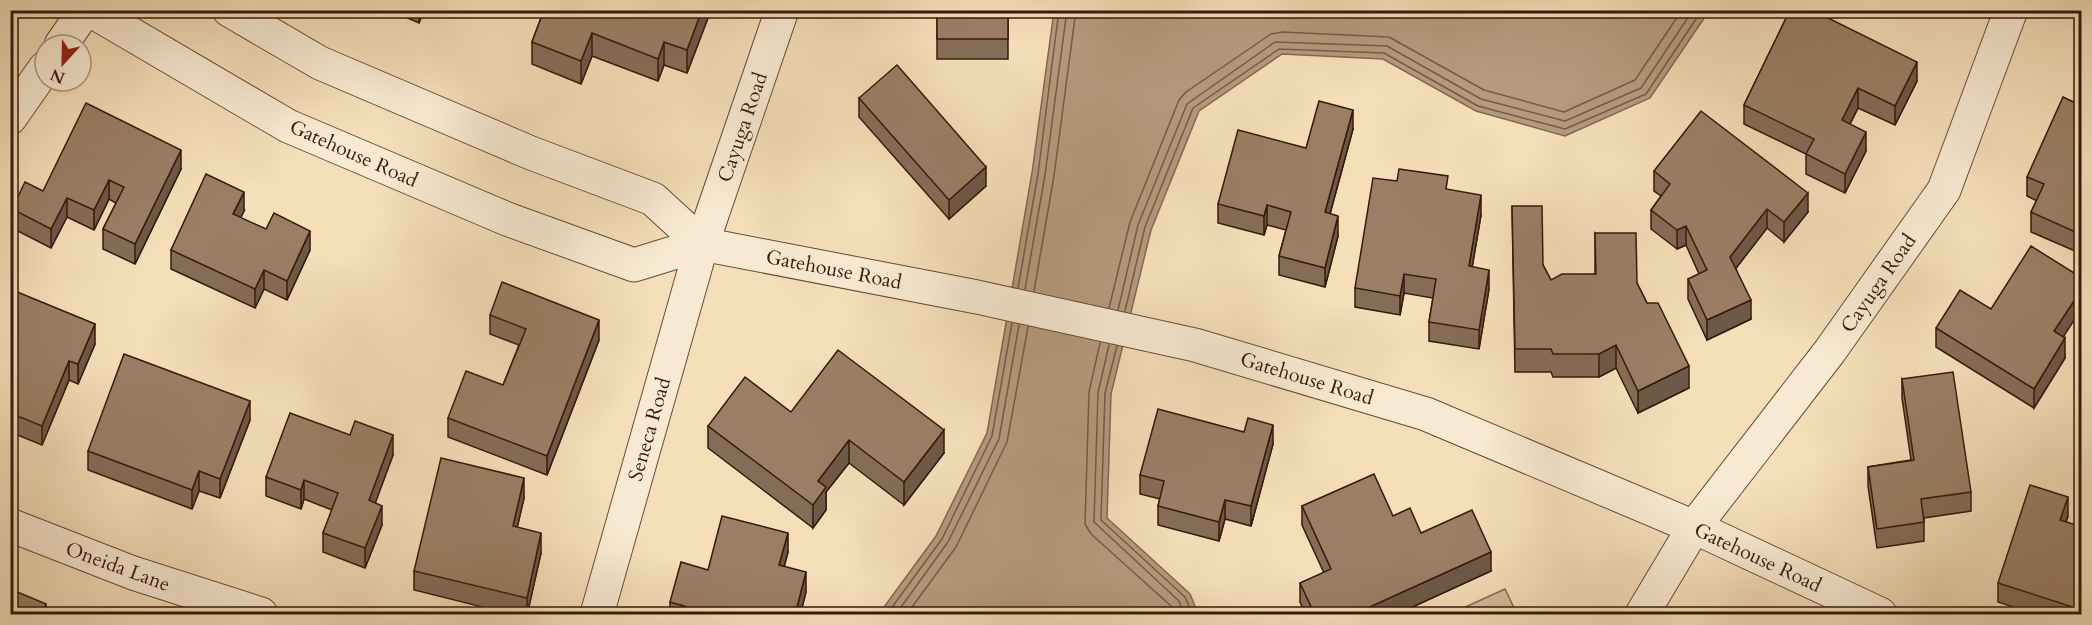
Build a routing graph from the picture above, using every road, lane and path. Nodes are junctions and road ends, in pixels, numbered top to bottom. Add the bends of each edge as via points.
1 (85, 10) edge
2 (90, 10) edge
3 (230, 10) edge
4 (782, 10) edge
5 (2011, 10) edge
6 (69, 33) edge
7 (33, 85) edge
8 (10, 118) edge
9 (702, 244) junction
10 (10, 525) edge
11 (1694, 527) junction
12 (261, 615) edge
13 (597, 615) edge
14 (1642, 615) edge
15 (1880, 615) edge

1 - 6 street
2 - 9 street, Gatehouse Road via 288,126 507,219 634,265
3 - 9 street via 320,63 531,153 653,199
4 - 9 street, Cayuga Road
5 - 11 street, Cayuga Road via 1944,190 1830,351
7 - 8 street
9 - 11 street, Gatehouse Road via 977,297 1195,345 1426,414
9 - 13 street, Seneca Road
10 - 12 street, Oneida Lane via 133,573
11 - 14 street
11 - 15 street, Gatehouse Road

